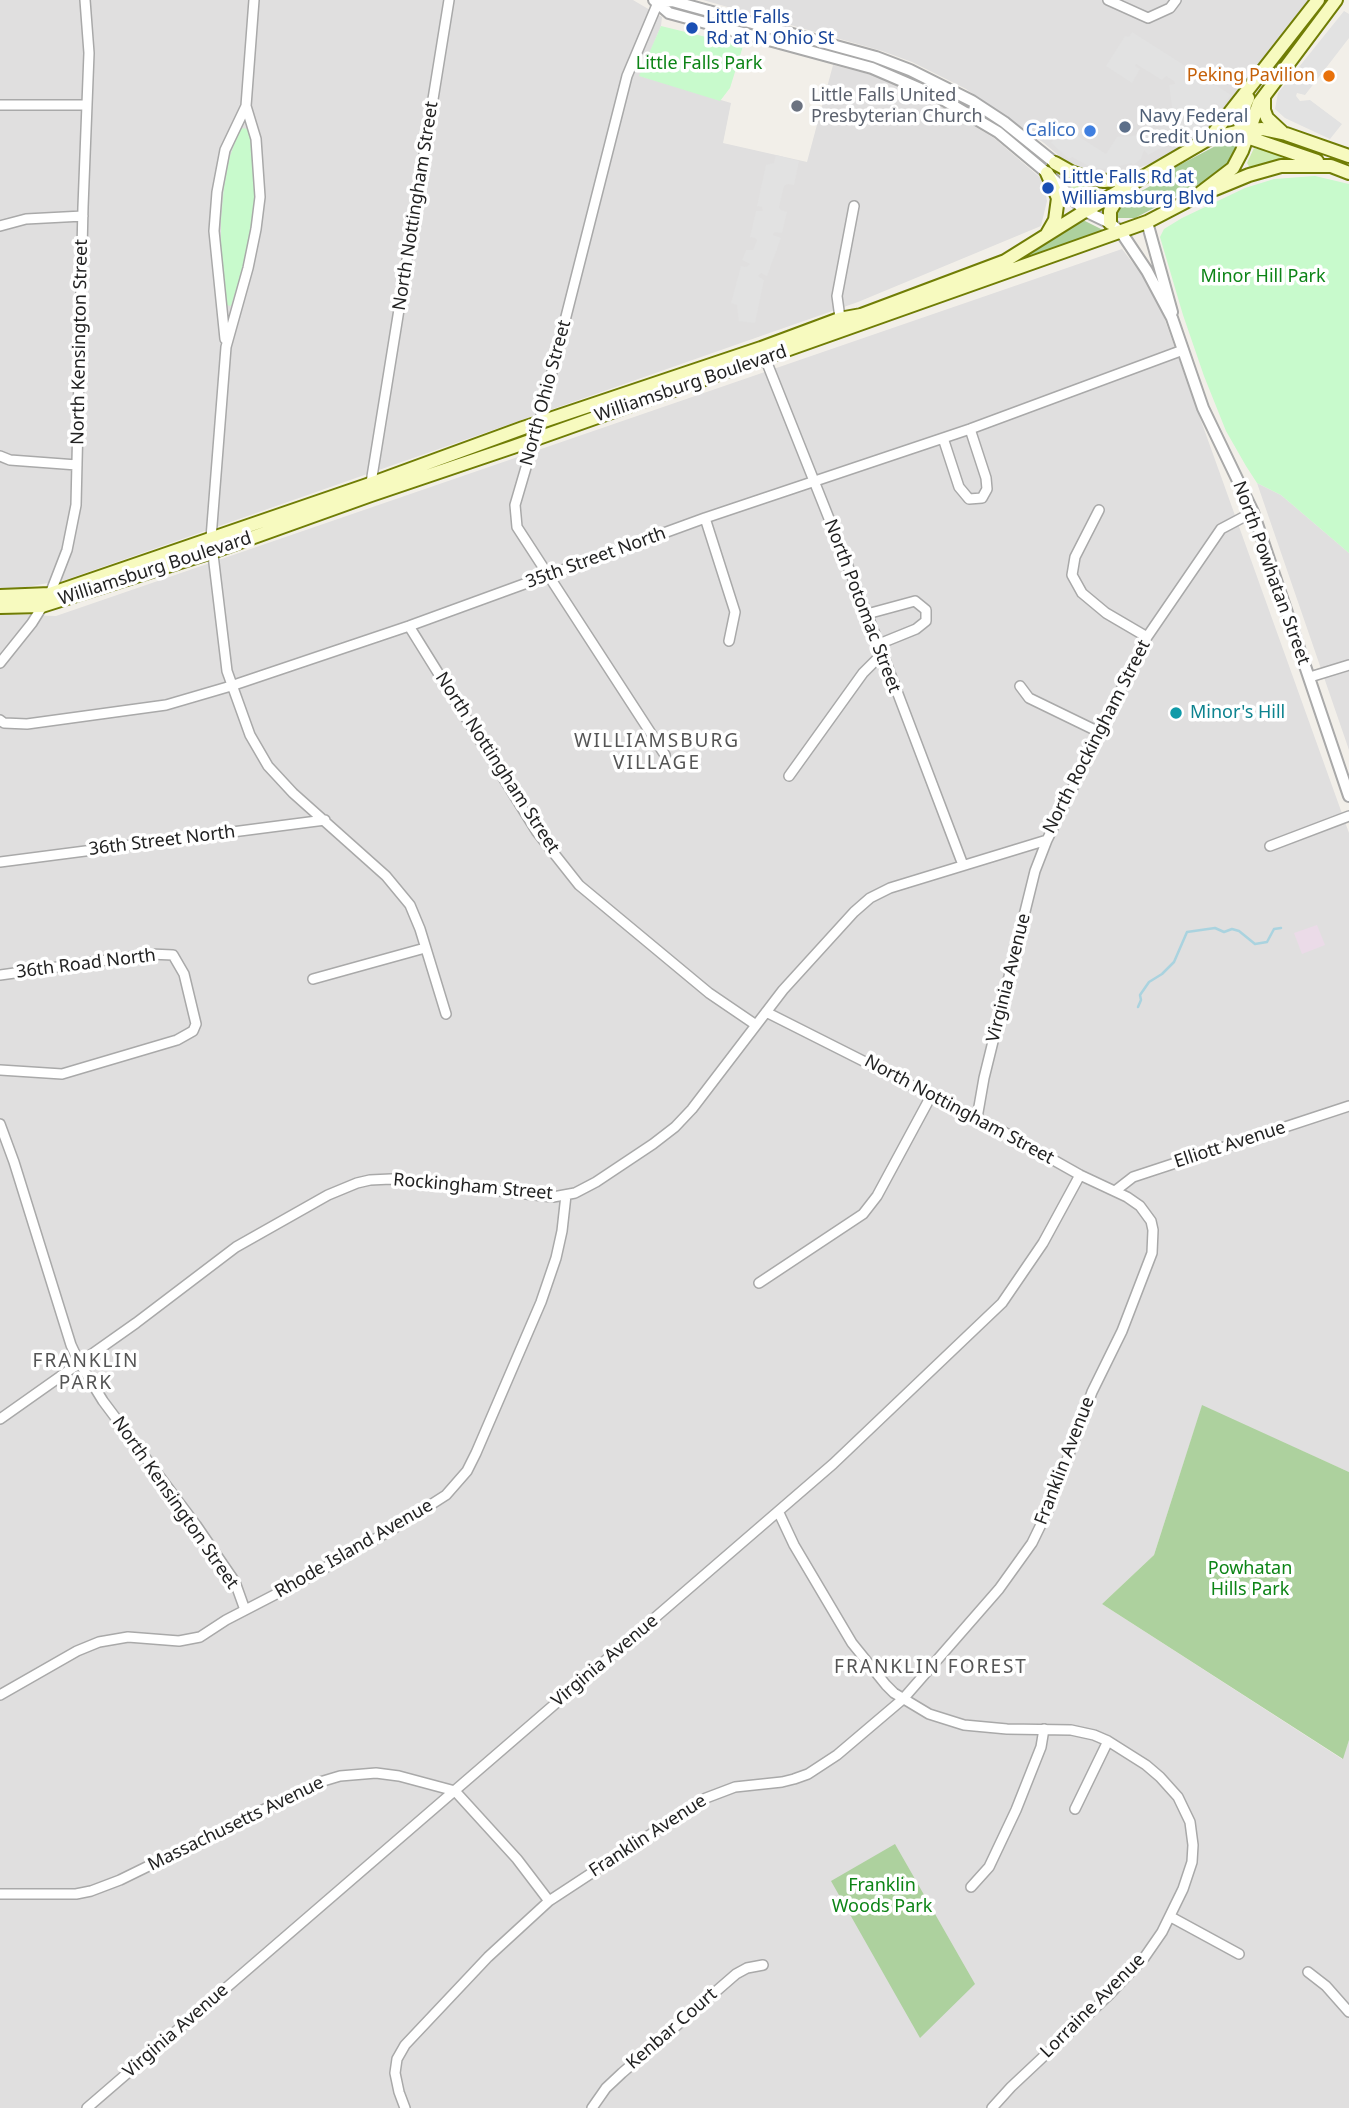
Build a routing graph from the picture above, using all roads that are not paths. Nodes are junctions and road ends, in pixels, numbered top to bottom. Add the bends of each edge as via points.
1 (85, 0) edge
2 (254, 0) edge
3 (449, 0) edge
4 (1108, 0) edge
5 (1176, 0) edge
6 (1318, 0) edge
7 (1336, 0) edge
8 (657, 1) edge
9 (1260, 74) junction
10 (1266, 91) junction
11 (0, 105) edge
12 (86, 105) junction
13 (246, 106) junction
14 (1246, 132) junction
15 (1286, 134) junction
16 (1210, 138) junction
17 (1349, 156) edge
18 (1326, 164) junction
19 (1051, 168) junction
20 (1349, 173) edge
21 (1143, 177) junction
22 (1124, 188) junction
23 (1195, 197) junction
24 (855, 206) dead end
25 (1085, 211) junction
26 (83, 216) junction
27 (1147, 222) junction
28 (1110, 223) junction
29 (0, 226) edge
30 (1121, 232) junction
31 (1046, 236) junction
32 (1172, 318) junction
33 (841, 325) junction
34 (226, 347) junction
35 (1183, 350) junction
36 (763, 353) junction
37 (539, 423) junction
38 (970, 429) junction
39 (943, 438) junction
40 (534, 440) junction
41 (0, 456) edge
42 (77, 465) junction
43 (813, 481) junction
44 (370, 489) junction
45 (1099, 510) dead end
46 (1253, 512) junction
47 (705, 518) junction
48 (211, 545) junction
49 (548, 574) junction
50 (50, 594) junction
51 (0, 596) edge
52 (42, 606) junction
53 (0, 607) edge
54 (867, 614) junction
55 (409, 626) junction
56 (1147, 637) junction
57 (729, 641) dead end
58 (879, 644) junction
59 (881, 655) junction
60 (0, 663) edge
61 (1349, 665) edge
62 (1310, 677) junction
63 (232, 686) junction
64 (1020, 686) dead end
65 (0, 720) edge
66 (1099, 732) junction
67 (665, 755) dead end
68 (789, 776) dead end
69 (1349, 796) edge
70 (1349, 816) edge
71 (325, 820) junction
72 (1047, 840) junction
73 (1270, 846) dead end
74 (0, 862) edge
75 (963, 865) junction
76 (890, 888) joint
77 (425, 948) junction
78 (0, 975) edge
79 (313, 979) dead end
80 (766, 1012) junction
81 (446, 1014) dead end
82 (756, 1026) junction
83 (0, 1070) edge
84 (931, 1096) junction
85 (1349, 1106) edge
86 (977, 1118) junction
87 (0, 1124) edge
88 (1080, 1175) junction
89 (1115, 1191) junction
90 (566, 1195) junction
91 (759, 1283) dead end
92 (79, 1362) junction
93 (0, 1419) edge
94 (779, 1513) junction
95 (245, 1609) junction
96 (0, 1695) edge
97 (903, 1699) junction
98 (1044, 1729) junction
99 (1108, 1741) junction
100 (455, 1791) junction
101 (1075, 1809) dead end
102 (971, 1887) dead end
103 (0, 1894) edge
104 (549, 1901) junction
105 (1171, 1917) junction
106 (1239, 1954) dead end
107 (763, 1965) dead end
108 (1308, 1972) dead end
109 (1349, 2012) edge
110 (87, 2108) edge
111 (405, 2108) edge
112 (592, 2108) edge
113 (992, 2108) edge

1 - 12 street, North Kensington Street
2 - 13 street
3 - 44 street, North Nottingham Street
4 - 5 street via 1148,18
6 - 9 main road
7 - 10 main road
8 - 19 street, North Powhatan Street via 669,13 905,81 966,112
8 - 37 street, North Ohio Street via 627,76
9 - 14 main road via 1242,112
9 - 16 main road
10 - 14 main road
10 - 15 main road via 1263,102 1268,118
11 - 12 street
12 - 26 street, North Kensington Street
13 - 34 street via 257,139 260,197 248,268
13 - 34 street via 225,150 217,192 214,231
14 - 15 main road, Williamsburg Boulevard via 1262,129
14 - 16 main road, Williamsburg Boulevard
14 - 18 main road
14 - 23 main road, Williamsburg Boulevard via 1233,168
15 - 17 main road, Williamsburg Boulevard
16 - 21 main road, Williamsburg Boulevard
18 - 20 main road
18 - 23 main road via 1281,166
19 - 21 main road via 1104,181
19 - 25 street, North Powhatan Street
19 - 31 main road via 1058,198 1055,220
21 - 22 main road, Williamsburg Boulevard
22 - 25 main road, Williamsburg Boulevard
22 - 28 main road via 1110,211
23 - 27 main road, Williamsburg Boulevard
24 - 33 street via 837,296
25 - 28 street, North Powhatan Street
25 - 31 main road, Williamsburg Boulevard
26 - 29 street via 26,219
26 - 42 street, North Kensington Street
27 - 30 main road, Williamsburg Boulevard
27 - 32 street, North Powhatan Street
28 - 30 street, North Powhatan Street
30 - 32 street, North Powhatan Street
30 - 33 main road, Williamsburg Boulevard
31 - 33 main road, Williamsburg Boulevard via 1005,261
32 - 35 street, North Powhatan Street
33 - 36 main road, Williamsburg Boulevard
34 - 48 street
35 - 38 street, 35th Street North
35 - 46 street, North Powhatan Street via 1208,420
36 - 37 main road, Williamsburg Boulevard
36 - 40 main road, Williamsburg Boulevard
36 - 43 street, North Potomac Street
37 - 40 street, North Ohio Street
37 - 44 main road, Williamsburg Boulevard
38 - 39 street, 35th Street North
38 - 39 street via 986,478 982,498 968,499 959,487
39 - 43 street, 35th Street North
40 - 44 main road, Williamsburg Boulevard
40 - 49 street, North Ohio Street via 515,505 517,527
41 - 42 street
42 - 50 street, North Kensington Street via 76,505 67,550
43 - 47 street, 35th Street North
43 - 54 street, North Potomac Street
44 - 48 main road, Williamsburg Boulevard
45 - 56 street via 1075,557 1072,575 1082,593 1106,613
46 - 56 street, North Rockingham Street via 1221,529
46 - 62 street, North Powhatan Street
47 - 49 street, 35th Street North
47 - 57 street via 735,612
48 - 50 main road, Williamsburg Boulevard
48 - 52 main road, Williamsburg Boulevard
48 - 63 street
49 - 55 street, 35th Street North
49 - 67 street, North Ohio Street
50 - 51 main road, Williamsburg Boulevard
50 - 52 street, North Kensington Street
52 - 53 main road, Williamsburg Boulevard
52 - 60 street, North Kensington Street
54 - 58 street, North Potomac Street
54 - 58 street via 915,601 926,610 926,621 916,629
55 - 63 street, 35th Street North
55 - 82 street, North Nottingham Street via 537,832 579,885
56 - 66 street, North Rockingham Street
58 - 59 street, North Potomac Street
59 - 68 street
59 - 75 street, North Potomac Street
61 - 62 street
62 - 69 street, North Powhatan Street
63 - 65 street, 35th Street North via 166,705 27,724
63 - 71 street via 250,735 268,766
64 - 66 street via 1029,698
66 - 72 street, North Rockingham Street
70 - 73 street
71 - 74 street, 36th Street North
71 - 77 street via 386,876 410,905
72 - 75 street, North Rockingham Street
72 - 86 street, Virginia Avenue via 1035,871
75 - 76 street, North Rockingham Street
76 - 80 street, Rockingham Street via 854,912
77 - 79 street
77 - 81 street
78 - 83 street, 36th Road North via 150,954 173,955 184,974 195,1024 193,1031 177,1040 62,1074
80 - 82 street, Rockingham Street
80 - 84 street, North Nottingham Street
82 - 90 street, Rockingham Street via 675,1127 604,1177
84 - 86 street, North Nottingham Street
84 - 91 street via 863,1214
85 - 89 street, Elliott Avenue via 1133,1177
86 - 88 street, North Nottingham Street
87 - 92 street, North Kensington Street
88 - 89 street, North Nottingham Street
88 - 94 street, Virginia Avenue via 1043,1243 1002,1303
89 - 97 street, Franklin Avenue via 1147,1214 1153,1230 1152,1253 1092,1392 1050,1506 1009,1578
90 - 92 street, Rockingham Street via 520,1195 391,1179 357,1183 236,1247
90 - 95 street, Rhode Island Avenue via 548,1282 499,1401 457,1484 435,1503
92 - 93 street, Rockingham Street
92 - 95 street, North Kensington Street via 235,1582
94 - 97 street, Lorraine Avenue via 852,1643
94 - 100 street, Virginia Avenue
95 - 96 street, Rhode Island Avenue via 191,1640 120,1637 99,1642
97 - 98 street, Lorraine Avenue via 929,1714 964,1725
97 - 104 street, Franklin Avenue via 808,1774 735,1787 706,1798
98 - 99 street, Lorraine Avenue via 1071,1730
98 - 102 street via 1016,1810 989,1867
99 - 101 street
99 - 105 street, Lorraine Avenue via 1160,1777 1178,1797 1190,1822 1192,1861
100 - 103 street, Massachusetts Avenue via 376,1773 340,1776 103,1887 76,1894
100 - 104 street
100 - 110 street, Virginia Avenue
104 - 111 street, Franklin Avenue via 495,1950 405,2045 395,2073
105 - 106 street
105 - 113 street, Lorraine Avenue via 1143,1958 1109,1995
107 - 112 street, Kenbar Court via 736,1974 622,2073
108 - 109 street

